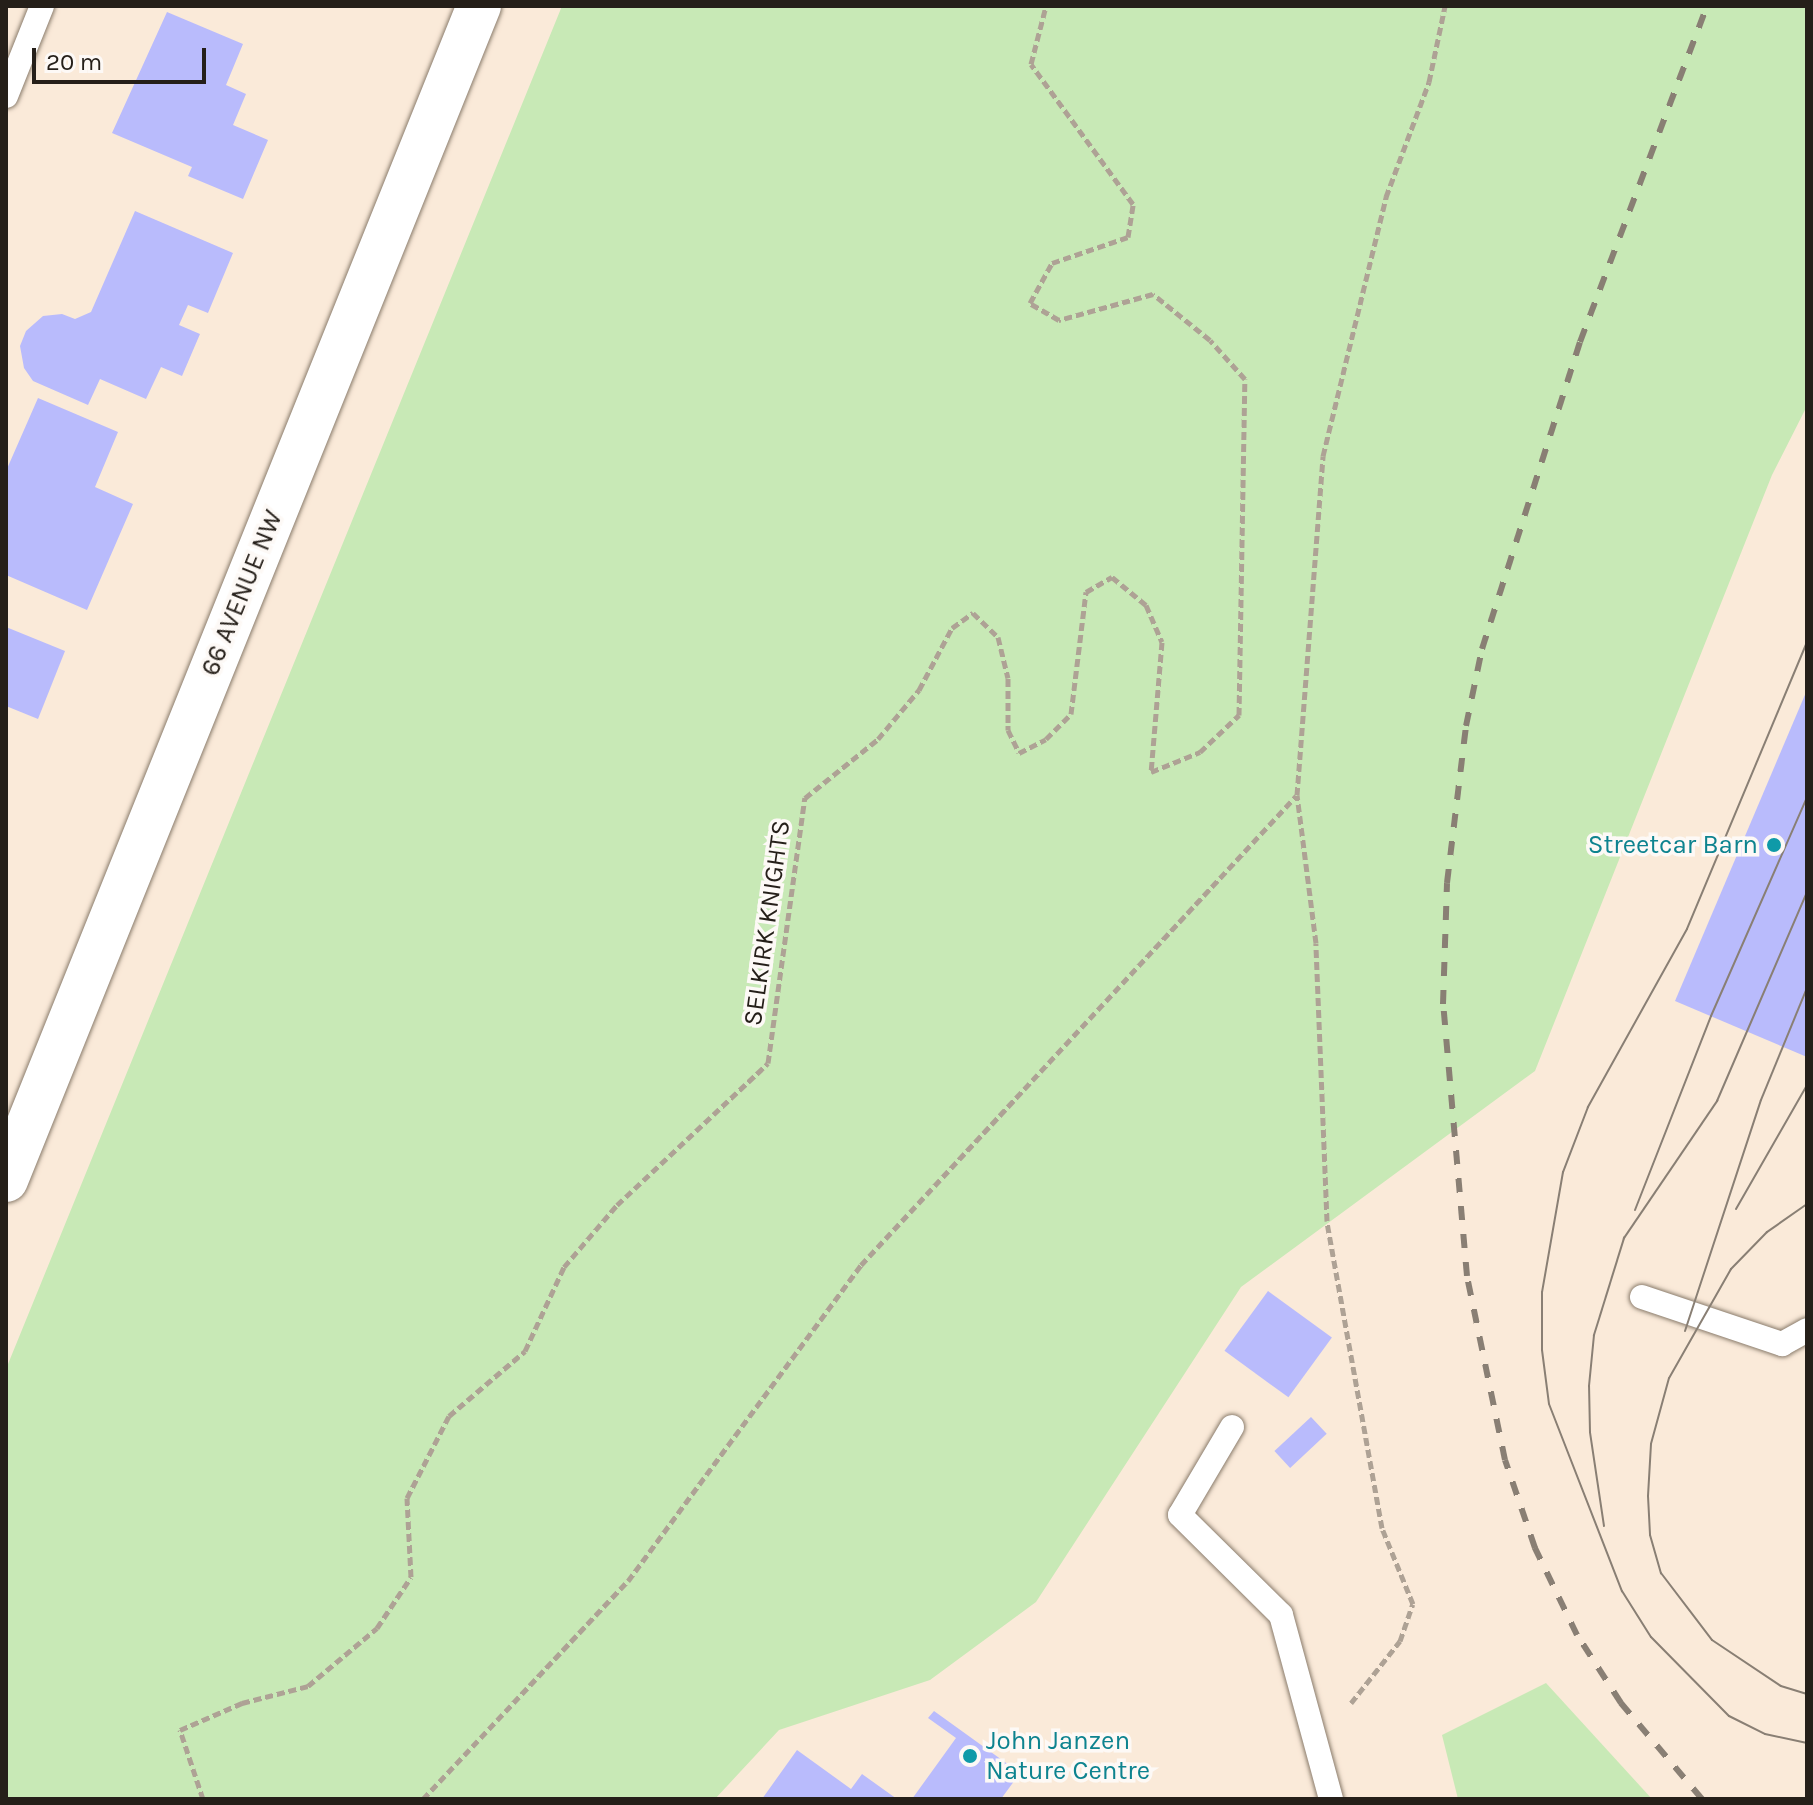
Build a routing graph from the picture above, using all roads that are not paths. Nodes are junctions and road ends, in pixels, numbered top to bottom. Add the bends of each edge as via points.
1 (42, 6) edge
2 (479, 6) edge
3 (6, 96) edge
4 (6, 1180) edge
5 (1642, 1297) dead end
6 (1807, 1330) edge
7 (1232, 1427) dead end
8 (1331, 1799) edge

1 - 3 lane
2 - 4 street, 66 AVENUE NW
5 - 6 lane via 1782,1344
7 - 8 lane via 1180,1515 1281,1615

